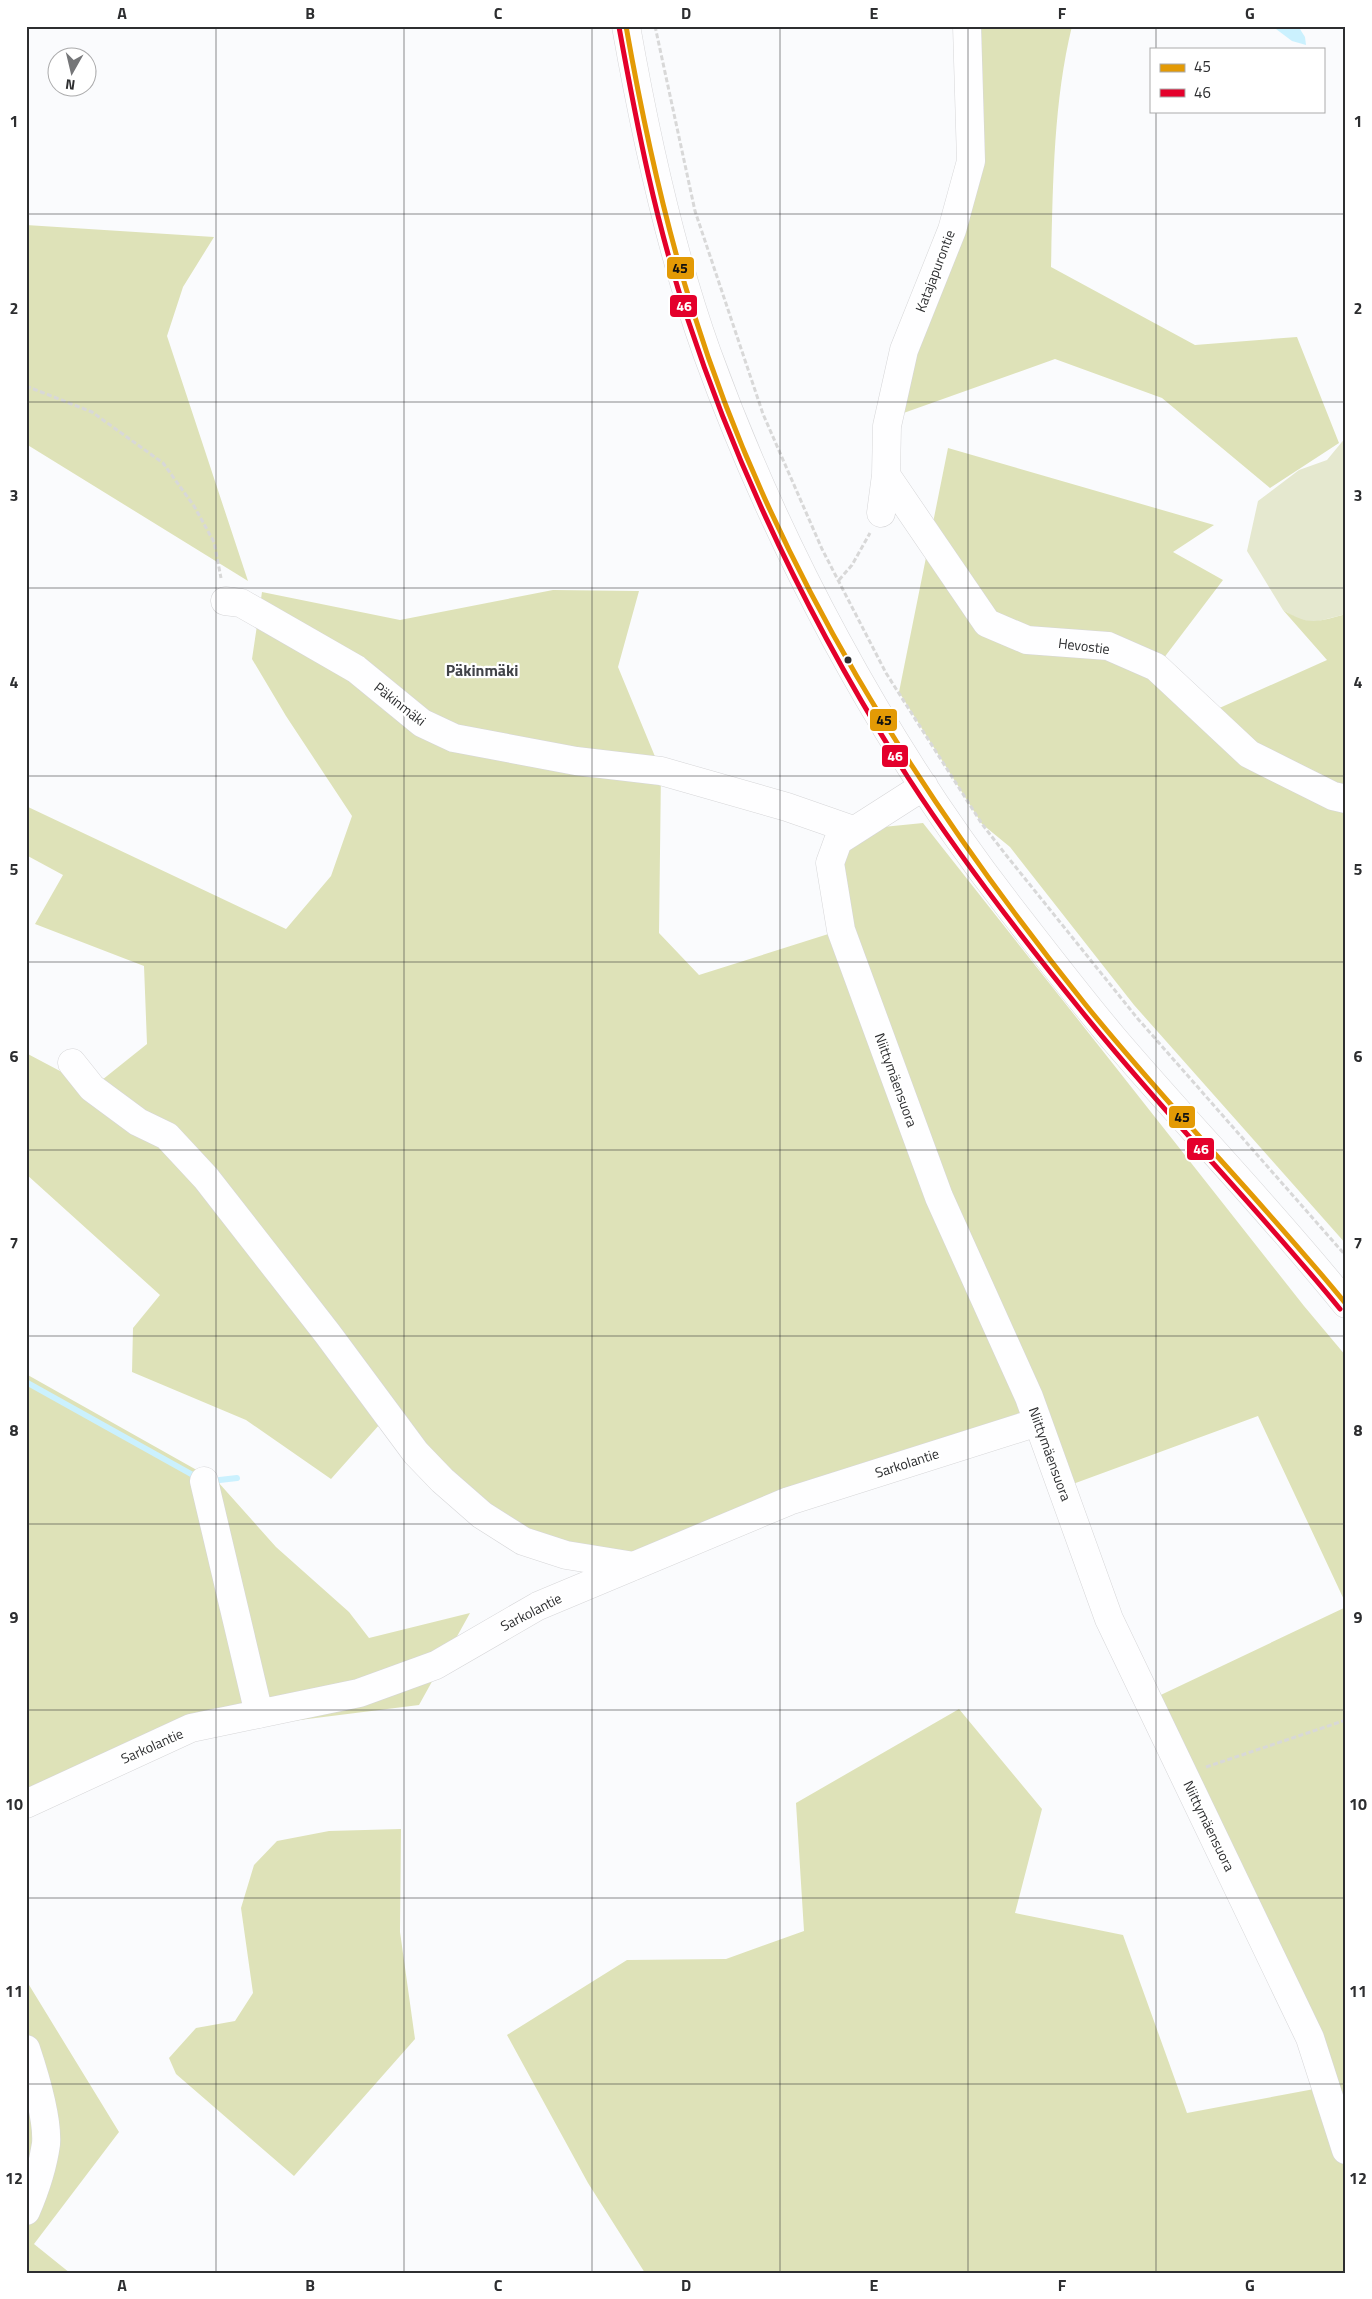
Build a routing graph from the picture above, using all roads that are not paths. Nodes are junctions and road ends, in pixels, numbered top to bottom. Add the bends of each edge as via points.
1 (626, 26) edge
2 (967, 26) edge
3 (886, 475) junction
4 (881, 513) road end
5 (225, 601) road end
6 (924, 786) junction
7 (1346, 798) edge
8 (853, 830) junction
9 (72, 1063) dead end
10 (1346, 1304) edge
11 (1038, 1422) junction
12 (204, 1481) dead end
13 (634, 1566) junction
14 (259, 1714) junction
15 (26, 1804) edge
16 (26, 2049) edge
17 (1346, 2150) edge
18 (26, 2211) edge

1 - 6 street via 640,106 670,230 706,350 743,446 847,660
2 - 3 street, Katajapurontie via 971,161 952,230 904,350 887,426
3 - 4 street, Katajapurontie
3 - 7 street, Hevostie via 987,623 1027,640 1108,646 1156,667 1249,754 1334,796
5 - 8 street, Päkinmäki via 248,607 356,669 422,723 454,738 576,761 661,771 787,807
6 - 8 street, Niittymäensuora
6 - 10 street via 1005,901 1112,1036
8 - 11 street, Niittymäensuora via 838,841 830,863 841,930 939,1197
9 - 13 street via 92,1088 138,1122 167,1136 206,1178 416,1453 442,1480 482,1515 523,1541 566,1555
11 - 13 street, Sarkolantie via 790,1501
11 - 17 street, Niittymäensuora via 1109,1619 1310,2038
12 - 14 street
13 - 14 street, Sarkolantie via 538,1606 436,1665 359,1694
14 - 15 street, Sarkolantie via 191,1728
16 - 18 street via 40,2096 46,2143 34,2194

